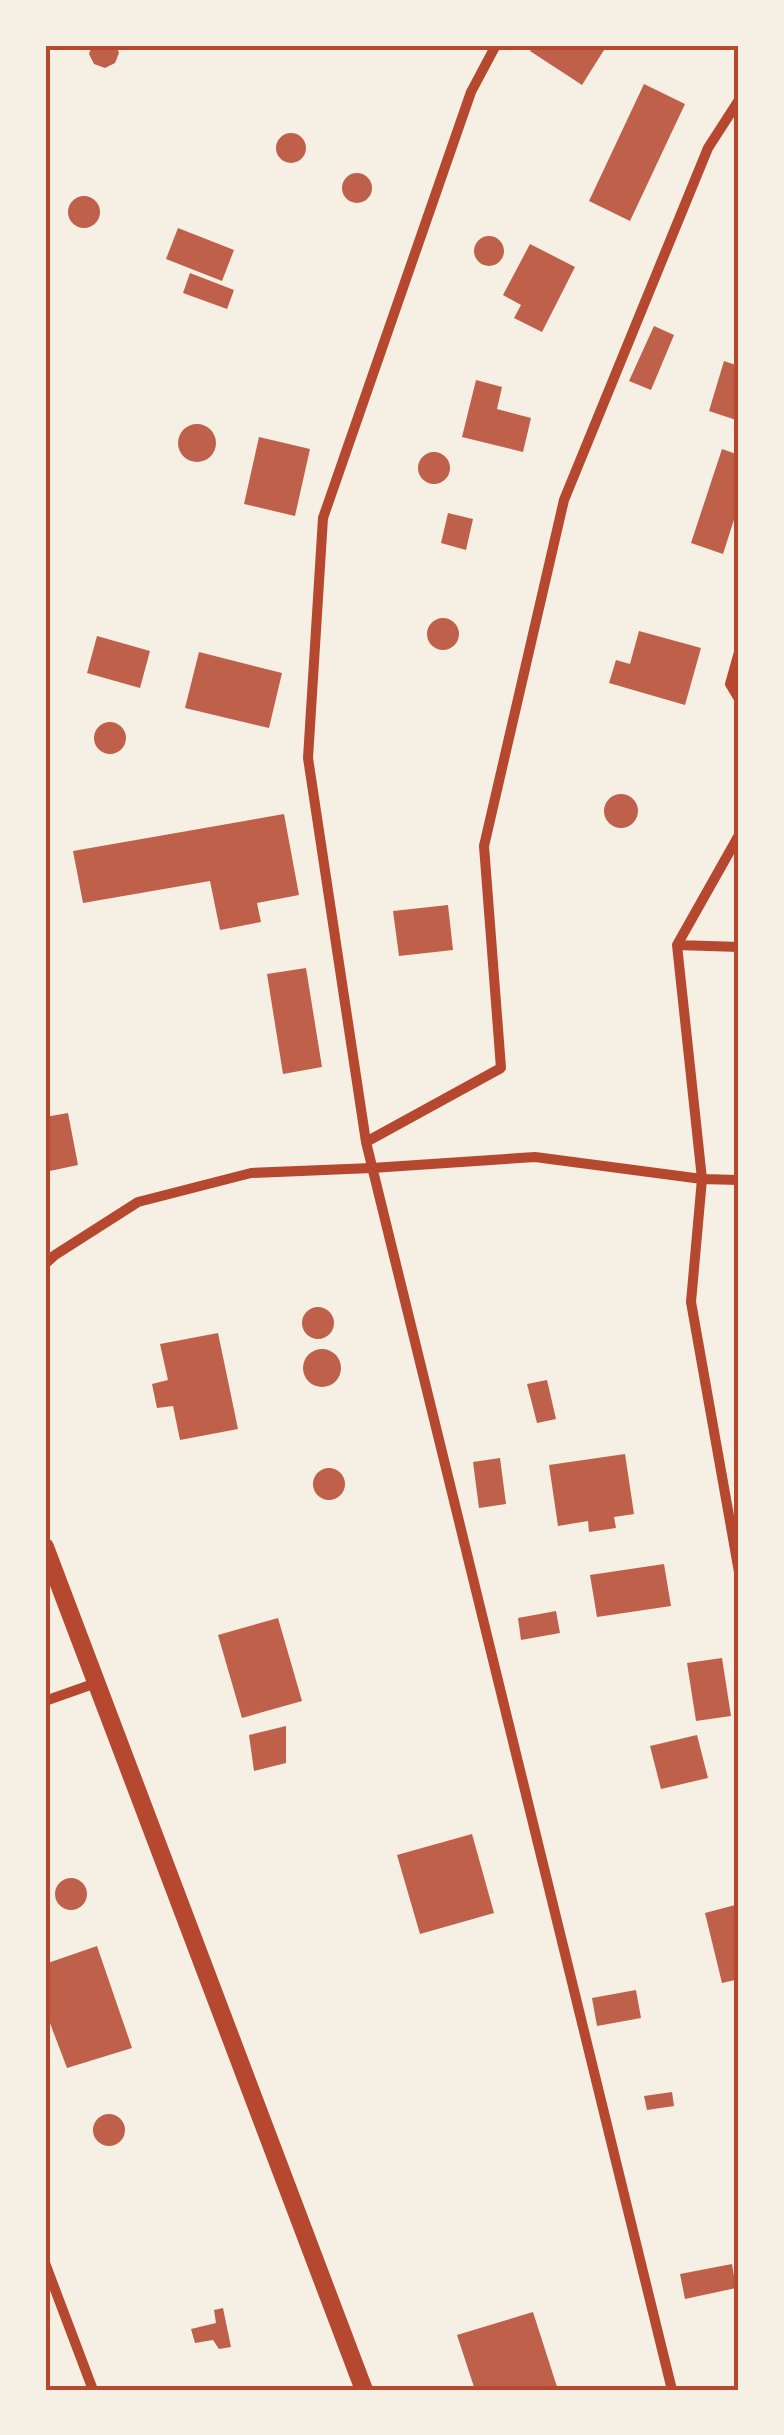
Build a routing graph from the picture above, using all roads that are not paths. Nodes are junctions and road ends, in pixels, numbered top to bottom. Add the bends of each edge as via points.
1 (496, 45) edge
2 (739, 100) edge
3 (739, 652) edge
4 (739, 699) edge
5 (739, 835) edge
6 (678, 945) junction
7 (739, 947) edge
8 (366, 1142) junction
9 (372, 1168) junction
10 (702, 1179) junction
11 (739, 1180) edge
12 (45, 1264) edge
13 (45, 1547) edge
14 (739, 1572) edge
15 (96, 1683) junction
16 (45, 1702) edge
17 (45, 2262) edge
18 (93, 2390) edge
19 (364, 2390) edge
20 (672, 2390) edge

1 - 8 street via 471,92 324,518 308,758
2 - 8 street via 708,148 564,500 484,846 501,1068
3 - 4 street via 730,684
5 - 6 street
6 - 7 street
6 - 10 street
8 - 9 street
9 - 10 street via 535,1157
9 - 12 street via 251,1173 138,1202
9 - 20 street
10 - 11 street
10 - 14 street via 691,1302
13 - 15 street
15 - 16 street
15 - 19 street
17 - 18 street

